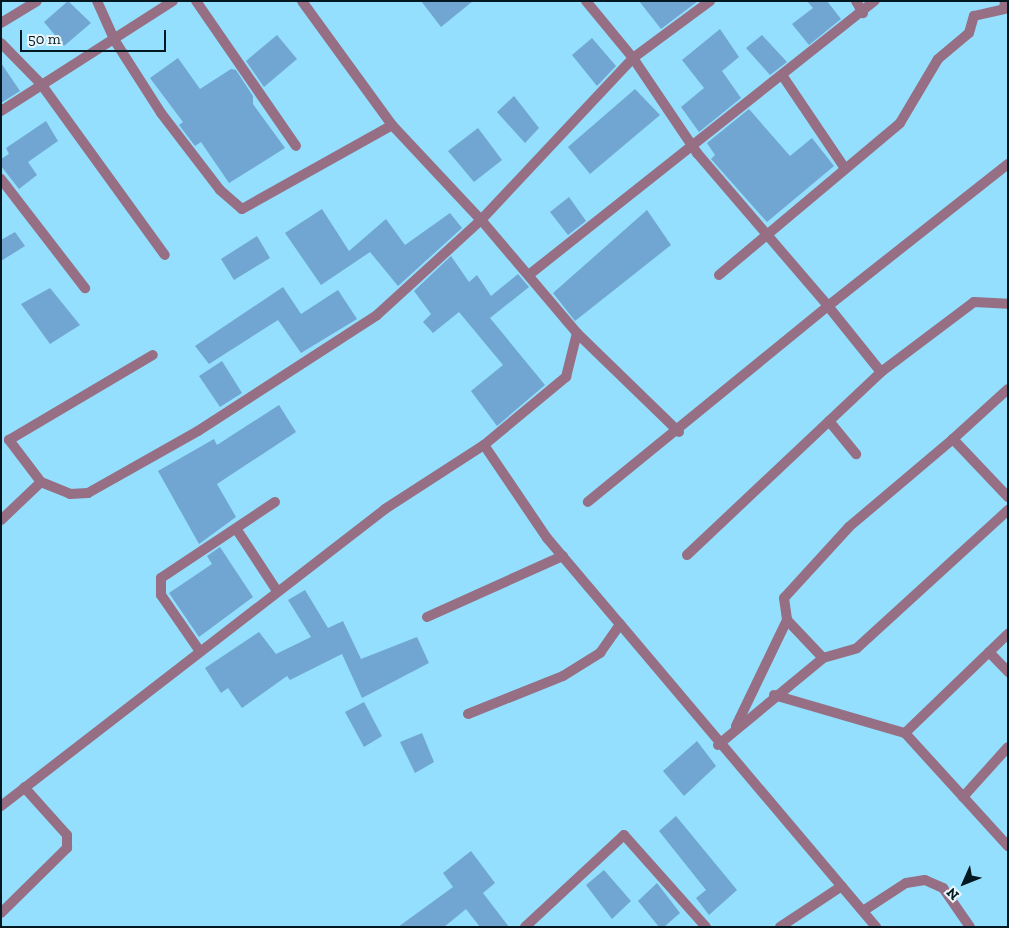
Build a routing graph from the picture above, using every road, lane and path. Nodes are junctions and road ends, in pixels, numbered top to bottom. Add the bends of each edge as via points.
1 (37, 1) edge
2 (97, 1) edge
3 (173, 1) edge
4 (196, 1) edge
5 (302, 1) edge
6 (586, 1) edge
7 (710, 1) edge
8 (856, 1) edge
9 (875, 1) edge
10 (1005, 1) edge
11 (863, 13) junction
12 (1, 23) edge
13 (115, 41) junction
14 (1, 43) edge
15 (634, 58) junction
16 (782, 75) junction
17 (41, 84) junction
18 (1, 111) edge
19 (392, 125) junction
20 (691, 145) junction
21 (296, 146) dead end
22 (1008, 164) edge
23 (844, 168) junction
24 (1, 179) edge
25 (481, 220) junction
26 (766, 236) junction
27 (165, 254) dead end
28 (530, 274) junction
29 (719, 275) dead end
30 (85, 288) dead end
31 (1008, 304) edge
32 (828, 306) junction
33 (577, 333) junction
34 (153, 355) dead end
35 (881, 372) junction
36 (1008, 390) edge
37 (829, 421) junction
38 (679, 432) junction
39 (953, 439) junction
40 (484, 446) junction
41 (856, 454) dead end
42 (41, 482) junction
43 (1008, 497) edge
44 (275, 502) dead end
45 (588, 502) dead end
46 (1008, 510) edge
47 (1, 520) edge
48 (237, 530) junction
49 (688, 555) dead end
50 (563, 556) junction
51 (276, 591) junction
52 (427, 617) dead end
53 (787, 620) junction
54 (620, 624) junction
55 (1008, 634) edge
56 (199, 650) junction
57 (990, 652) junction
58 (823, 658) junction
59 (1008, 672) edge
60 (774, 695) junction
61 (468, 714) dead end
62 (735, 730) junction
63 (904, 733) junction
64 (718, 745) junction
65 (1008, 747) edge
66 (24, 787) junction
67 (963, 797) junction
68 (1, 806) edge
69 (1008, 846) edge
70 (842, 886) junction
71 (863, 911) junction
72 (1, 913) edge
73 (525, 927) edge
74 (706, 927) edge
75 (780, 927) edge
76 (876, 927) edge
77 (970, 927) edge

1 - 12 street
2 - 13 street
3 - 13 street
4 - 21 street
5 - 19 street
6 - 15 street
7 - 15 street
8 - 11 street
9 - 11 street
10 - 23 street via 1004,9 974,16 969,33 938,59 900,123
11 - 16 street
13 - 17 street
13 - 19 street via 167,121 220,190 242,209
14 - 17 street
15 - 20 street
15 - 25 street
16 - 20 street
16 - 23 street
17 - 18 street
17 - 27 street
19 - 25 street
20 - 26 street
20 - 28 street
22 - 32 street
23 - 26 street
24 - 30 street
25 - 28 street
25 - 42 street via 377,315 198,431 88,493 70,494
26 - 29 street
26 - 32 street
28 - 33 street
31 - 35 street via 974,302
32 - 35 street
32 - 38 street
33 - 38 street
33 - 40 street via 566,377
34 - 42 street via 9,440
35 - 37 street
36 - 39 street
37 - 41 street
37 - 49 street
38 - 45 street
39 - 43 street
39 - 53 street via 843,534 784,598
40 - 50 street
40 - 51 street via 385,509
42 - 47 street
44 - 48 street
46 - 58 street via 857,648
48 - 51 street
48 - 56 street via 161,578 161,595
50 - 52 street
50 - 54 street
51 - 56 street
53 - 58 street
53 - 62 street
54 - 61 street via 600,653 563,676
54 - 64 street
55 - 57 street
56 - 66 street
57 - 59 street
57 - 63 street
58 - 60 street
60 - 62 street
60 - 63 street
62 - 64 street
63 - 67 street
64 - 70 street
65 - 67 street
66 - 68 street
66 - 72 street via 67,835 66,848
67 - 69 street
70 - 71 street
70 - 75 street
71 - 76 street
71 - 77 street via 906,883 925,880 943,888
73 - 74 street via 624,835

